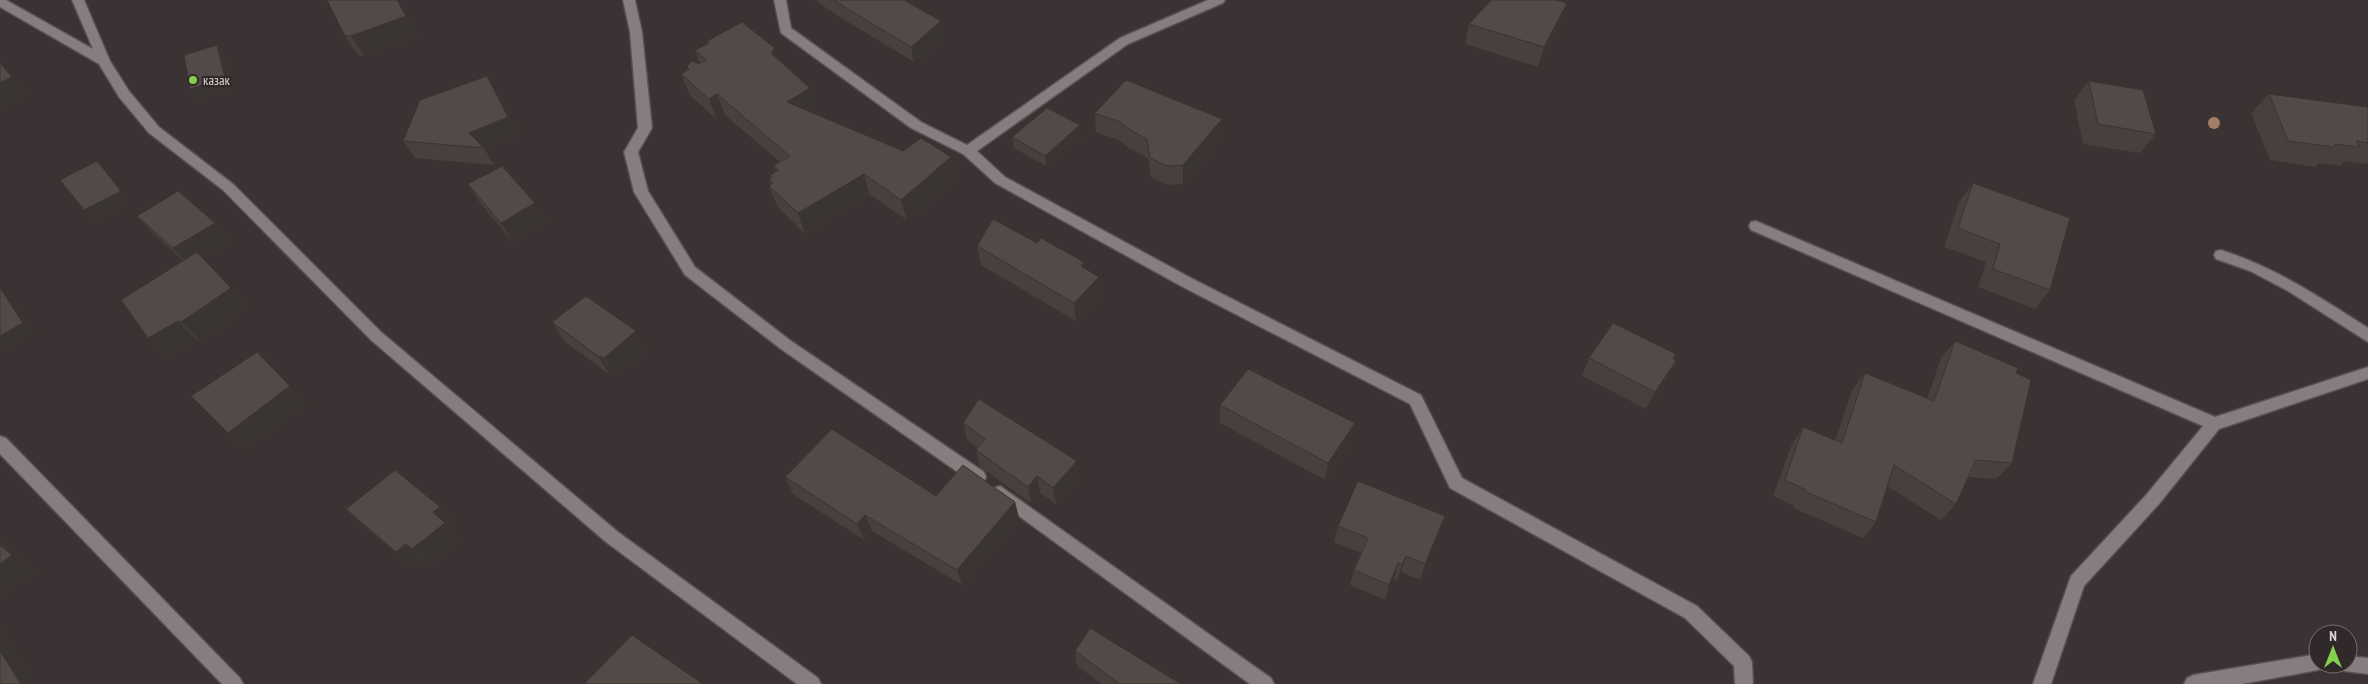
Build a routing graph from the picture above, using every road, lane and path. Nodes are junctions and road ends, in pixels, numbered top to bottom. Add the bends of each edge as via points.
1 (78, 0) edge
2 (629, 0) edge
3 (780, 0) edge
4 (1219, 0) edge
5 (0, 2) edge
6 (104, 61) junction
7 (968, 152) junction
8 (1756, 226) dead end
9 (2221, 256) dead end
10 (2368, 336) edge
11 (2368, 374) edge
12 (2214, 424) junction
13 (0, 443) edge
14 (2308, 664) edge
15 (234, 684) edge
16 (812, 684) edge
17 (1264, 684) edge
18 (1744, 684) edge
19 (2042, 684) edge
20 (2193, 684) edge

1 - 6 street
2 - 17 street via 636,32 645,128 631,152 641,192 690,271 786,345 961,465
3 - 7 street via 785,30 916,125
4 - 7 street via 1124,41
5 - 6 street
6 - 16 street via 124,94 154,130 228,187 376,336 612,537
7 - 18 street via 1000,180 1186,282 1416,400 1456,483 1691,612 1743,662
8 - 12 street
9 - 10 street via 2256,267 2294,287
11 - 12 street
12 - 19 street via 2153,499 2077,582
13 - 15 street
14 - 20 street

